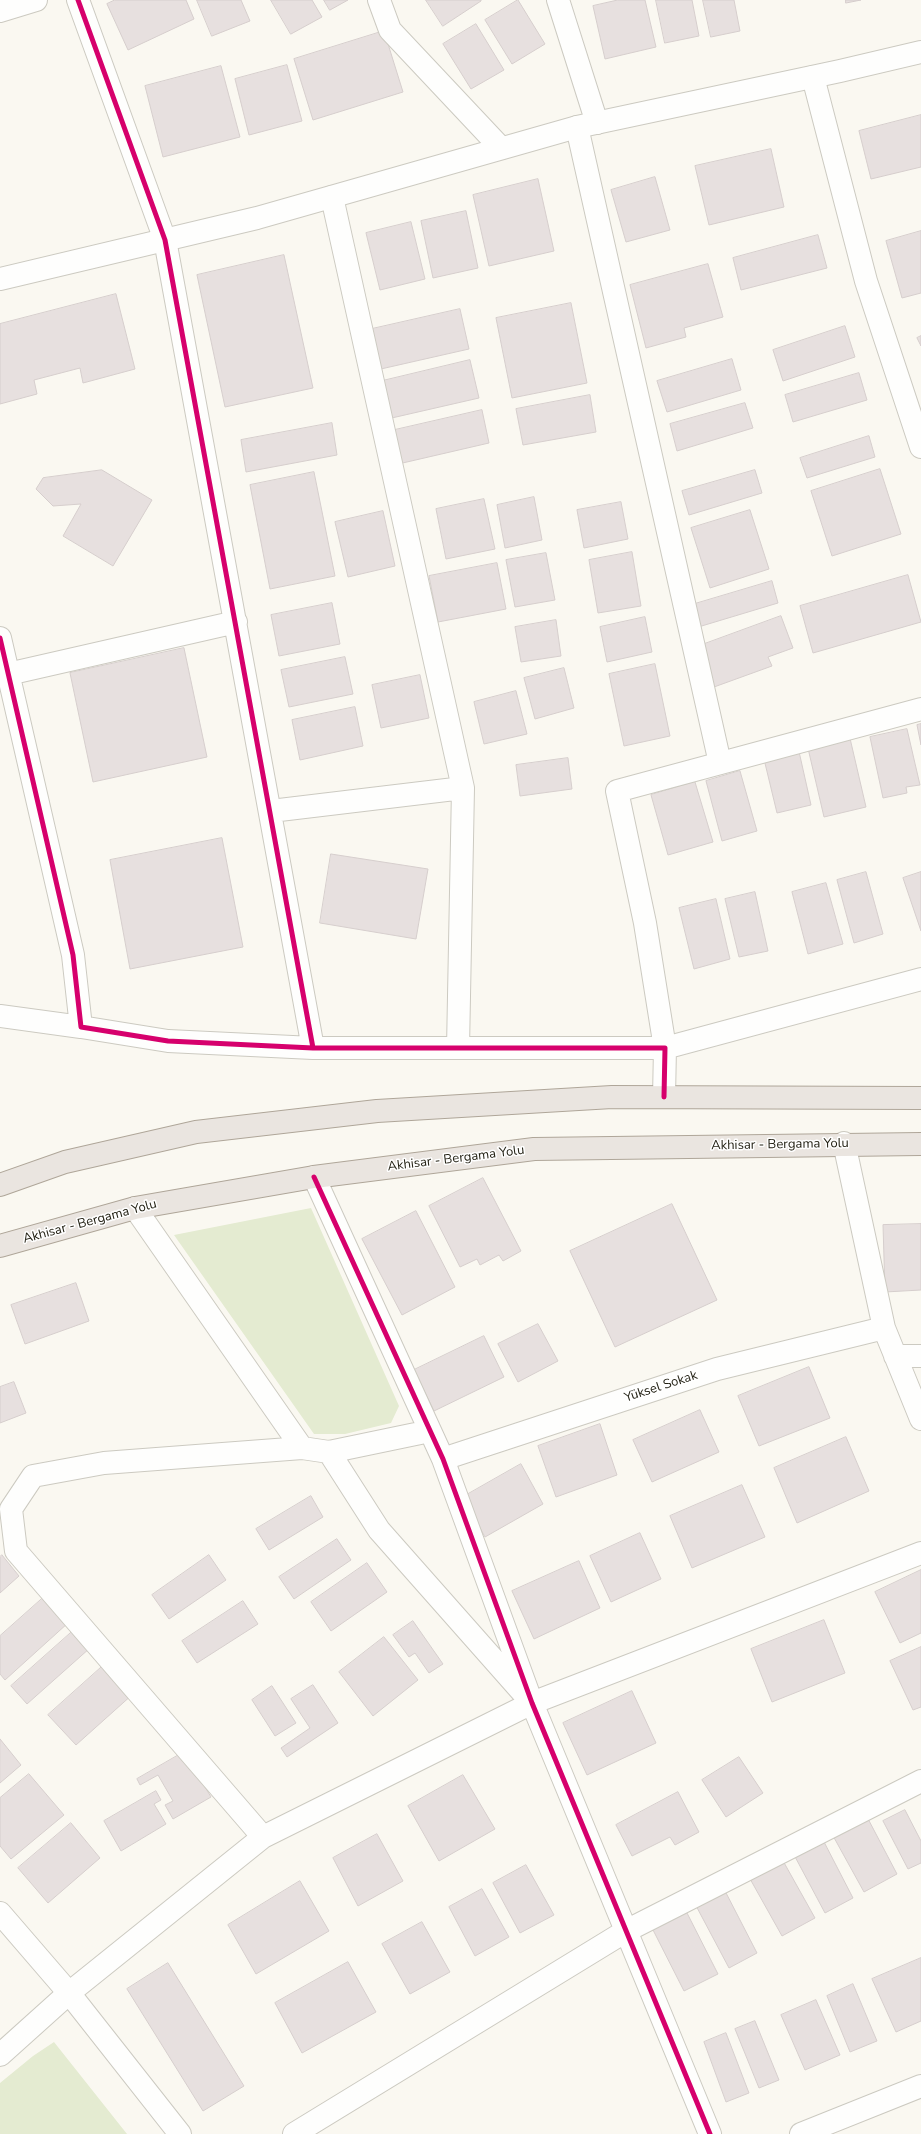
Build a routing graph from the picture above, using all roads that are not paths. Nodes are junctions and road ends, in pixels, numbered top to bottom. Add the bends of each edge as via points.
1 (36, 0) edge
2 (78, 0) edge
3 (379, 0) edge
4 (558, 0) edge
5 (0, 11) edge
6 (921, 52) edge
7 (813, 77) junction
8 (587, 125) junction
9 (501, 148) junction
10 (332, 197) junction
11 (165, 240) junction
12 (0, 279) edge
13 (921, 447) edge
14 (236, 622) junction
15 (0, 638) edge
16 (8, 674) junction
17 (921, 709) edge
18 (720, 763) junction
19 (463, 788) junction
20 (271, 811) junction
21 (921, 979) edge
22 (0, 1016) edge
23 (81, 1027) junction
24 (313, 1048) junction
25 (458, 1048) junction
26 (666, 1048) junction
27 (664, 1098) junction
28 (921, 1098) edge
29 (844, 1143) junction
30 (921, 1144) edge
31 (314, 1177) junction
32 (0, 1184) edge
33 (135, 1208) junction
34 (0, 1246) edge
35 (884, 1328) junction
36 (895, 1356) junction
37 (921, 1356) edge
38 (921, 1419) edge
39 (430, 1431) junction
40 (302, 1448) junction
41 (329, 1452) junction
42 (443, 1459) junction
43 (921, 1553) edge
44 (532, 1703) junction
45 (921, 1781) edge
46 (263, 1837) junction
47 (0, 1913) edge
48 (626, 1931) junction
49 (70, 1993) junction
50 (0, 2055) edge
51 (921, 2086) edge
52 (180, 2134) edge
53 (294, 2134) edge
54 (710, 2134) edge
55 (801, 2134) edge

1 - 5 street
2 - 11 street
3 - 9 street via 390,30
4 - 8 street
6 - 7 street
7 - 8 street
7 - 13 street via 866,281
8 - 9 street
8 - 18 street
9 - 10 street
10 - 11 street
10 - 19 street
11 - 12 street
11 - 14 street
14 - 16 street
14 - 20 street
15 - 16 street
16 - 23 street via 73,955
17 - 18 street
18 - 26 street via 617,791 645,923
19 - 20 street
19 - 25 street
20 - 24 street
21 - 26 street
22 - 23 street
23 - 24 street via 168,1041
24 - 25 street
25 - 26 street
26 - 27 street
27 - 28 main road
27 - 32 main road via 612,1097 377,1111 196,1132 65,1162
29 - 30 main road, Akhisar - Bergama Yolu
29 - 31 main road, Akhisar - Bergama Yolu via 534,1149
29 - 35 street
31 - 33 main road, Akhisar - Bergama Yolu
31 - 39 street
33 - 34 main road, Akhisar - Bergama Yolu
33 - 40 street
35 - 36 street
35 - 42 street, Yüksel Sokak via 717,1369
36 - 37 street
36 - 38 street
39 - 41 street
39 - 42 street
40 - 41 street
40 - 46 street via 104,1463 33,1476 11,1509 16,1551
41 - 44 street via 379,1530
42 - 44 street
43 - 44 street
44 - 46 street
44 - 48 street
45 - 48 street
46 - 49 street
47 - 49 street
48 - 53 street
48 - 54 street
49 - 50 street
49 - 52 street
51 - 55 street

